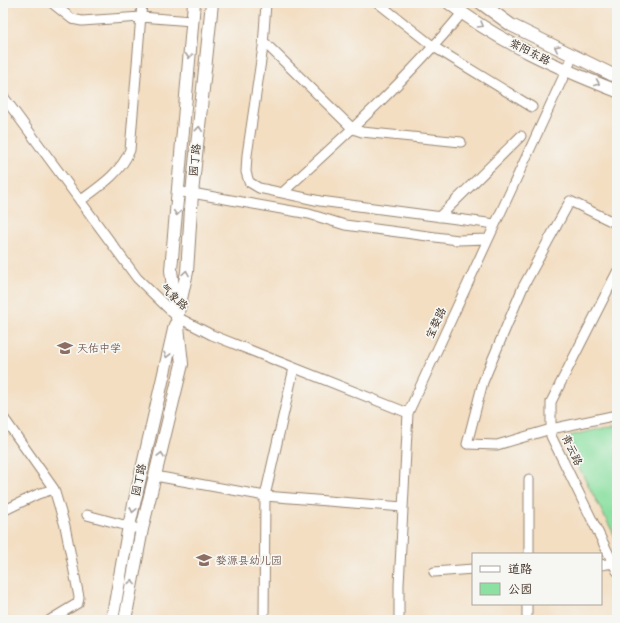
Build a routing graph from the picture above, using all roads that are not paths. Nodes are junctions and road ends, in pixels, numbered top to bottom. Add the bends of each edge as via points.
1 (52, 3) edge
2 (142, 3) edge
3 (194, 3) edge
4 (212, 3) edge
5 (266, 3) edge
6 (378, 3) edge
7 (449, 3) edge
8 (480, 3) edge
9 (462, 13) junction
10 (141, 17) junction
11 (192, 25) junction
12 (210, 31) junction
13 (264, 42) junction
14 (434, 47) junction
15 (573, 56) junction
16 (566, 70) junction
17 (617, 77) edge
18 (617, 91) edge
19 (3, 96) edge
20 (532, 107) dead end
21 (353, 129) junction
22 (521, 136) dead end
23 (461, 142) dead end
24 (179, 192) junction
25 (192, 192) junction
26 (282, 192) junction
27 (80, 201) junction
28 (439, 217) junction
29 (496, 224) junction
30 (617, 224) edge
31 (488, 239) junction
32 (617, 272) edge
33 (177, 317) junction
34 (294, 368) junction
35 (408, 413) junction
36 (617, 416) edge
37 (3, 417) edge
38 (551, 429) junction
39 (155, 476) junction
40 (529, 479) dead end
41 (54, 489) junction
42 (265, 496) junction
43 (403, 507) junction
44 (3, 511) edge
45 (87, 515) dead end
46 (129, 526) junction
47 (142, 529) junction
48 (529, 553) edge
49 (602, 565) edge
50 (615, 567) edge
51 (472, 569) edge
52 (434, 572) dead end
53 (527, 605) edge
54 (50, 620) edge
55 (112, 620) edge
56 (125, 620) edge
57 (264, 620) edge
58 (399, 620) edge
59 (527, 620) edge

1 - 10 street via 72,19 82,21
2 - 10 street
3 - 11 main road, 园丁路
4 - 12 main road, 园丁路
5 - 13 street
6 - 14 street
7 - 9 main road, 紫阳东路
15 -> 8 main road, 紫阳东路 via 511,25
9 - 14 street
9 -> 16 main road, 紫阳东路 via 535,56
10 - 11 street
10 - 27 street via 130,150 127,158 108,180
11 - 12 street
11 -> 24 main road, 园丁路
25 -> 12 main road, 园丁路
13 - 21 street
13 - 26 street via 246,172 249,182 259,188
14 - 20 street
14 - 21 street
15 - 16 street, 宝婺路
15 - 17 main road, 紫阳东路
16 -> 18 main road, 紫阳东路
16 - 29 street, 宝婺路
19 - 27 street, 气象路
21 - 23 street
21 - 26 street
22 - 28 street
24 - 25 street
24 -> 33 main road, 园丁路 via 171,270
25 - 31 street via 309,214 345,225 458,240
33 -> 25 main road, 园丁路 via 187,272
26 - 28 street via 320,201
27 - 33 street, 气象路 via 137,278
28 - 29 street
29 - 31 street, 宝婺路
30 - 38 street via 570,201 524,287 486,375 467,444 497,445
31 - 35 street, 宝婺路
32 - 38 street, 青云路 via 551,402
33 - 34 street, 气象路 via 212,335
39 -> 33 main road, 园丁路 via 182,364
33 -> 46 main road, 园丁路
34 - 35 street, 气象路
34 - 42 street
35 - 43 street, 宝婺路
36 - 38 street
37 - 41 street
38 - 50 street, 青云路 via 551,436
39 - 42 street
39 - 47 main road, 园丁路
40 - 48 street
41 - 44 street
41 - 54 street via 65,526 79,597 78,603
42 - 43 street
42 - 57 street
43 - 58 street, 宝婺路
45 - 46 street
46 - 47 street
46 - 55 main road, 园丁路
56 -> 47 main road, 园丁路
49 - 50 street
51 - 52 street
53 - 59 street

